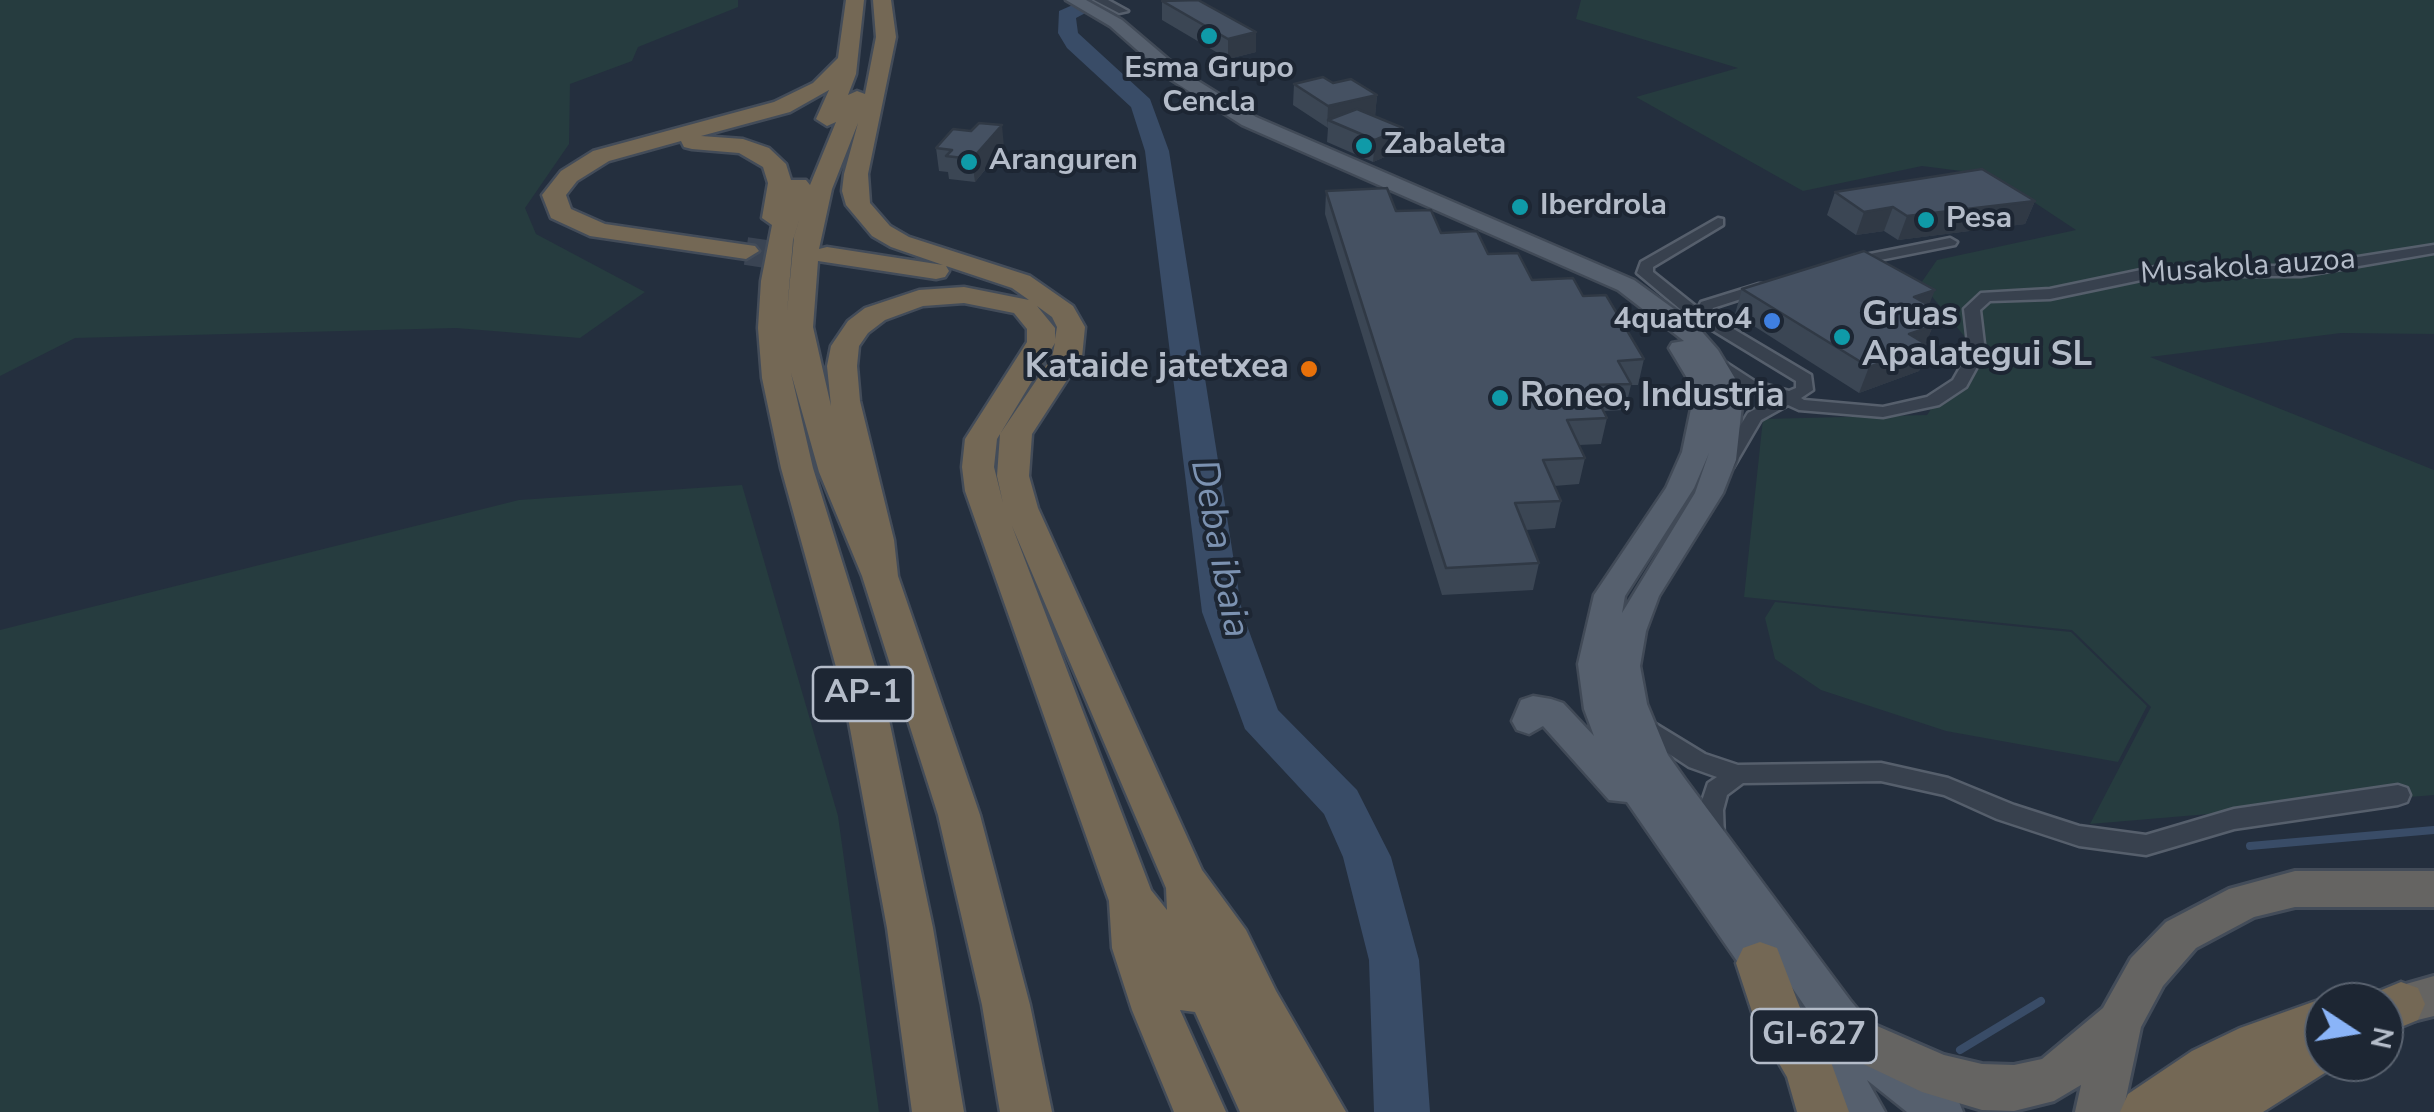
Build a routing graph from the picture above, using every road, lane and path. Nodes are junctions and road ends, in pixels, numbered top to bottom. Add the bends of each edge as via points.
1 (855, 0) edge
2 (879, 0) edge
3 (1066, 1) edge
4 (1108, 12) edge
5 (848, 59) junction
6 (1718, 222) dead end
7 (1950, 242) dead end
8 (2434, 249) edge
9 (826, 259) tunnel mouth
10 (1828, 268) edge
11 (774, 280) junction
12 (1787, 280) edge
13 (1031, 300) junction
14 (1701, 316) junction
15 (1713, 362) junction
16 (1786, 396) junction
17 (1717, 472) junction
18 (880, 576) junction
19 (1634, 719) junction
20 (1530, 721) dead end
21 (1738, 774) junction
22 (2398, 795) dead end
23 (1717, 854) junction
24 (2434, 890) edge
25 (1132, 902) junction
26 (1716, 902) junction
27 (1760, 963) junction
28 (2119, 1023) junction
29 (2304, 1027) edge
30 (1854, 1037) junction
31 (2304, 1055) edge
32 (2223, 1091) edge
33 (1298, 1104) edge
34 (938, 1112) edge
35 (1026, 1112) edge
36 (1200, 1112) edge
37 (1240, 1112) edge
38 (1823, 1112) edge
39 (1863, 1112) edge
40 (1942, 1112) edge
41 (2099, 1112) edge
42 (2146, 1112) edge

1 - 5 highway, AP-1
2 - 13 highway via 886,37 856,174 858,205 900,242 1010,278
2 - 18 highway, AP-1 via 866,72 806,237 799,327 822,432
3 - 4 main road, GI-627
4 - 15 main road, GI-627 via 1176,75 1250,121 1626,284 1687,330
4 - 26 main road, GI-627 via 1161,78 1212,112 1590,278 1647,314 1687,354 1705,404 1696,452 1610,595 1594,664 1601,709 1620,759
5 - 11 highway, AP-1 via 791,206
5 - 11 highway via 820,87 782,107 601,156 569,176 554,196 560,213 600,232 747,248 614,226 580,213 571,194 602,164 650,146 720,142 761,153 774,164 780,184 769,236
6 - 14 street via 1646,265 1645,273
7 - 10 street
8 - 16 street, Musakola auzoa via 2301,271 2160,271 2050,294 1990,295 1972,309 1976,357 1960,384 1933,402 1854,412 1799,406
9 - 13 highway
11 - 34 highway, AP-1 via 777,378 864,696
12 - 14 street via 1708,305
13 - 18 highway via 919,298 876,314 844,346 845,402
13 - 25 highway via 1041,342 988,425 978,454 982,491
13 - 33 highway via 1063,312 1072,342 1016,434 1013,476 1021,508 1184,881 1214,1001 1258,1093
14 - 16 street via 1805,380 1804,390
15 - 16 street, Musakola auzoa via 1750,386
15 - 17 main road, GI-627 via 1728,406
16 - 17 street via 1754,416
17 - 19 main road, GI-627 via 1630,631 1624,666
18 - 35 highway, AP-1 via 959,815
19 - 21 street via 1697,760
19 - 23 main road, GI-627 via 1653,760
20 - 26 main road via 1533,710 1542,708 1580,738
21 - 22 street via 1881,772 1948,787 2079,836 2146,845 2234,819
21 - 23 street via 1716,790 1710,810
23 - 30 main road, GI-627
24 - 28 highway via 2295,888 2244,902 2181,934 2146,972
25 - 36 highway via 1135,948
25 - 37 highway via 1174,952
26 - 27 main road, GI-627
27 - 38 highway
27 - 39 main road, GI-627
28 - 30 highway via 2054,1079 2014,1088 1939,1076
28 - 41 highway
29 - 32 highway via 2258,1044
30 - 40 main road, GI-627
31 - 32 highway
32 - 42 highway

